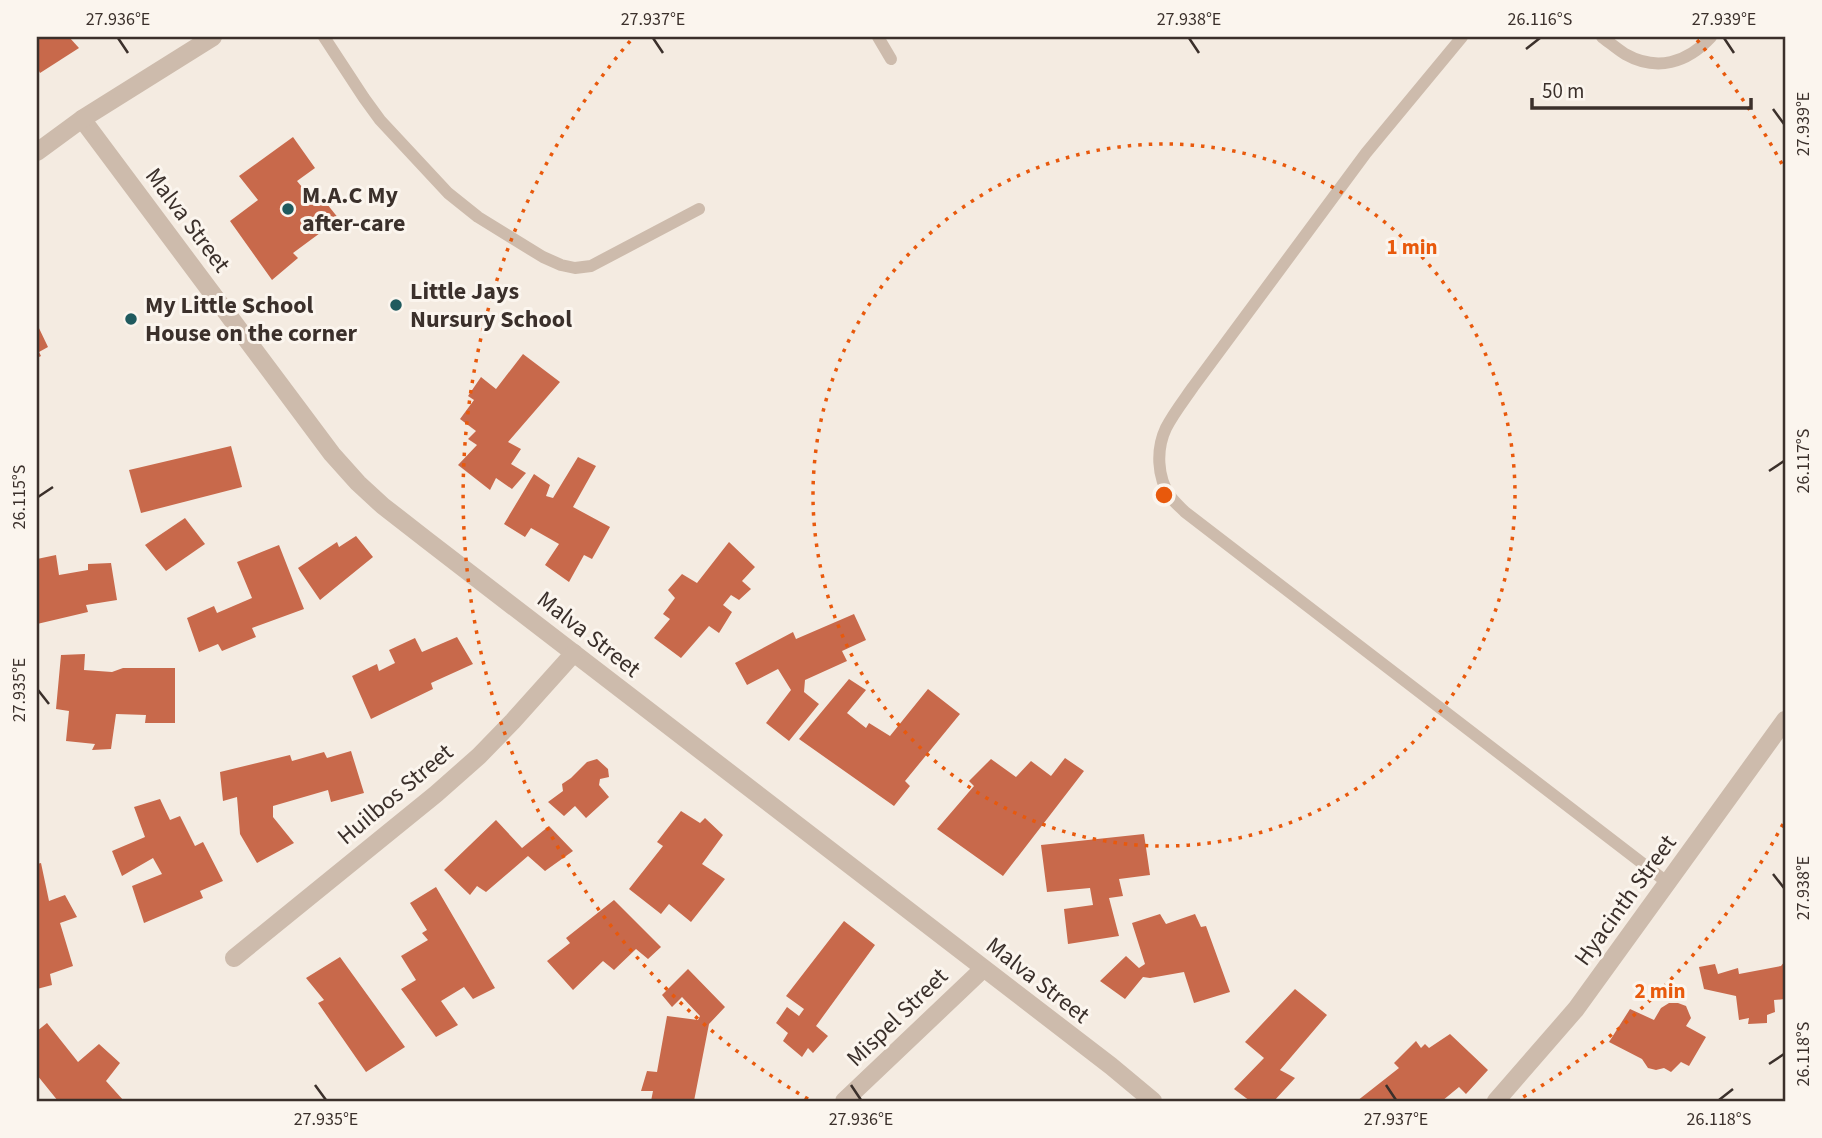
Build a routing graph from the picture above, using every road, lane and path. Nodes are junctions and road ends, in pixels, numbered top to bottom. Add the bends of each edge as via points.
1 (212, 37) edge
2 (324, 37) edge
3 (878, 37) edge
4 (1462, 37) edge
5 (1602, 37) edge
6 (1711, 37) edge
7 (891, 59) dead end
8 (82, 119) junction
9 (37, 152) edge
10 (699, 209) dead end
11 (574, 653) junction
12 (1785, 720) edge
13 (1668, 883) junction
14 (234, 958) dead end
15 (983, 969) junction
16 (844, 1101) edge
17 (1153, 1101) edge
18 (1496, 1101) edge

1 - 8 street
2 - 10 lane via 380,120 448,193 543,257 575,268 591,266
3 - 7 lane
4 - 13 lane via 1366,153 1193,387 1161,441 1161,473 1172,499 1185,512
5 - 6 lane via 1624,53 1658,65 1688,56
8 - 9 street
8 - 11 street, Malva Street via 358,483
11 - 14 street, Huilbos Street via 479,756
11 - 15 street, Malva Street
12 - 13 street, Hyacinth Street
13 - 18 street, Hyacinth Street via 1576,1009
15 - 16 street, Mispel Street
15 - 17 street, Malva Street

